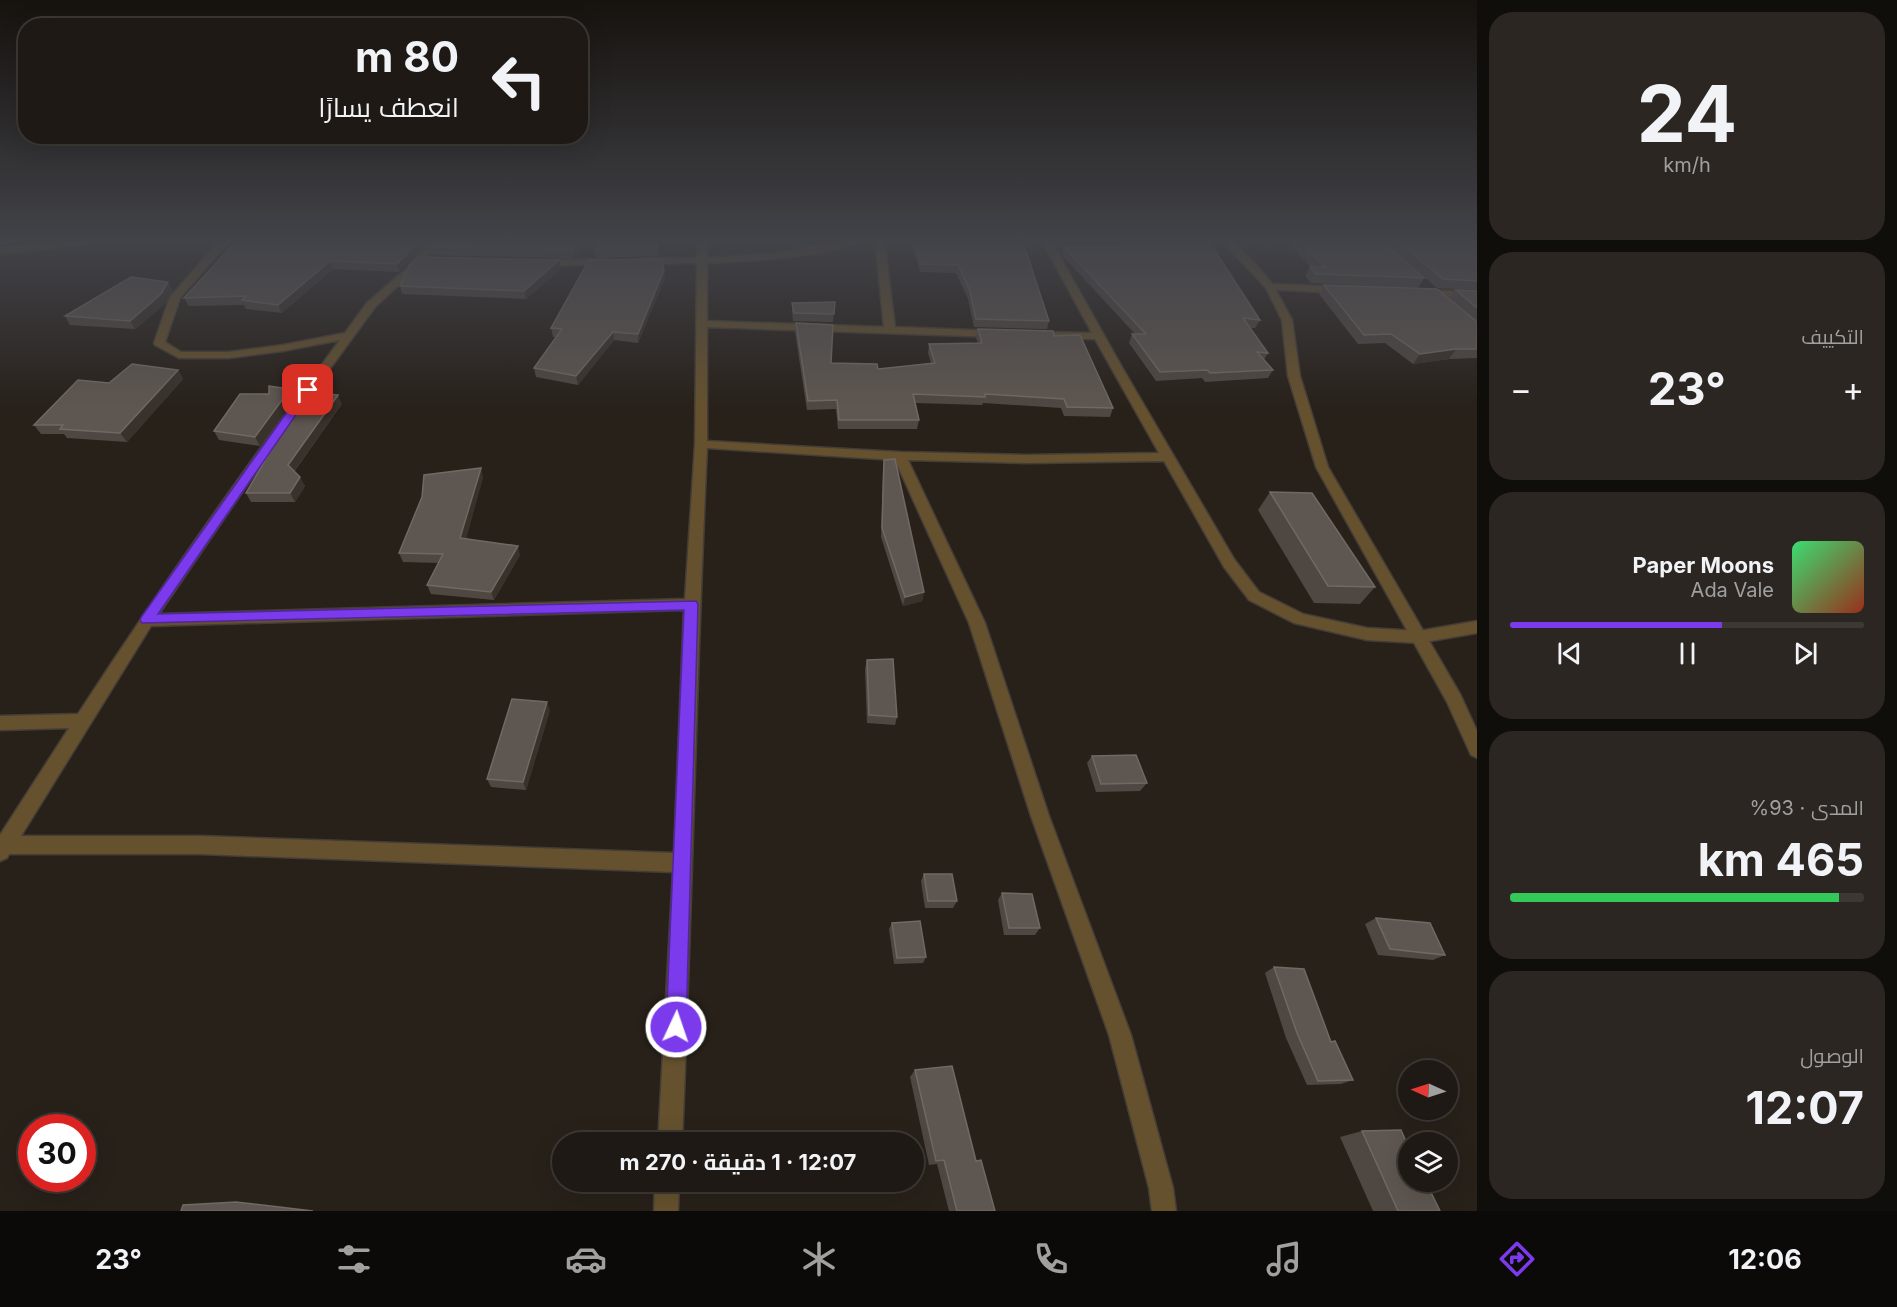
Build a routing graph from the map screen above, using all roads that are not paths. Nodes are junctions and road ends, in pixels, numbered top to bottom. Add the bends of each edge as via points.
1 (176, 296) edge
2 (382, 296) edge
3 (702, 296) edge
4 (886, 296) edge
5 (1077, 296) edge
6 (1274, 296) edge
7 (1436, 296) edge
8 (1450, 308) edge
9 (702, 324) junction
10 (890, 330) junction
11 (349, 335) junction
12 (1009, 335) edge
13 (1021, 335) edge
14 (1099, 336) junction
15 (701, 444) junction
16 (900, 456) junction
17 (1168, 457) junction
18 (692, 604) junction
19 (147, 620) junction
20 (1477, 627) edge
21 (1419, 637) junction
22 (81, 721) junction
23 (0, 723) edge
24 (1477, 750) edge
25 (2, 848) edge
26 (683, 863) junction
27 (670, 1132) edge
28 (667, 1192) edge
29 (666, 1211) edge
30 (1164, 1211) edge

1 - 11 street via 159,343 179,355 229,355
2 - 11 street
3 - 9 street
4 - 10 street
5 - 14 street
6 - 21 street via 1287,320 1294,376 1322,467
7 - 8 street
9 - 10 street
9 - 15 street
10 - 12 street
11 - 19 street
13 - 14 street
14 - 17 street
15 - 16 street
15 - 18 street
16 - 17 street
16 - 30 street via 977,623 1040,816 1120,1035
17 - 21 street via 1230,563 1254,596 1299,619 1367,634
18 - 19 street
18 - 26 street
19 - 22 street
20 - 21 street
21 - 24 street
22 - 23 street
22 - 25 street
25 - 26 street via 200,844
26 - 27 street
28 - 29 street

